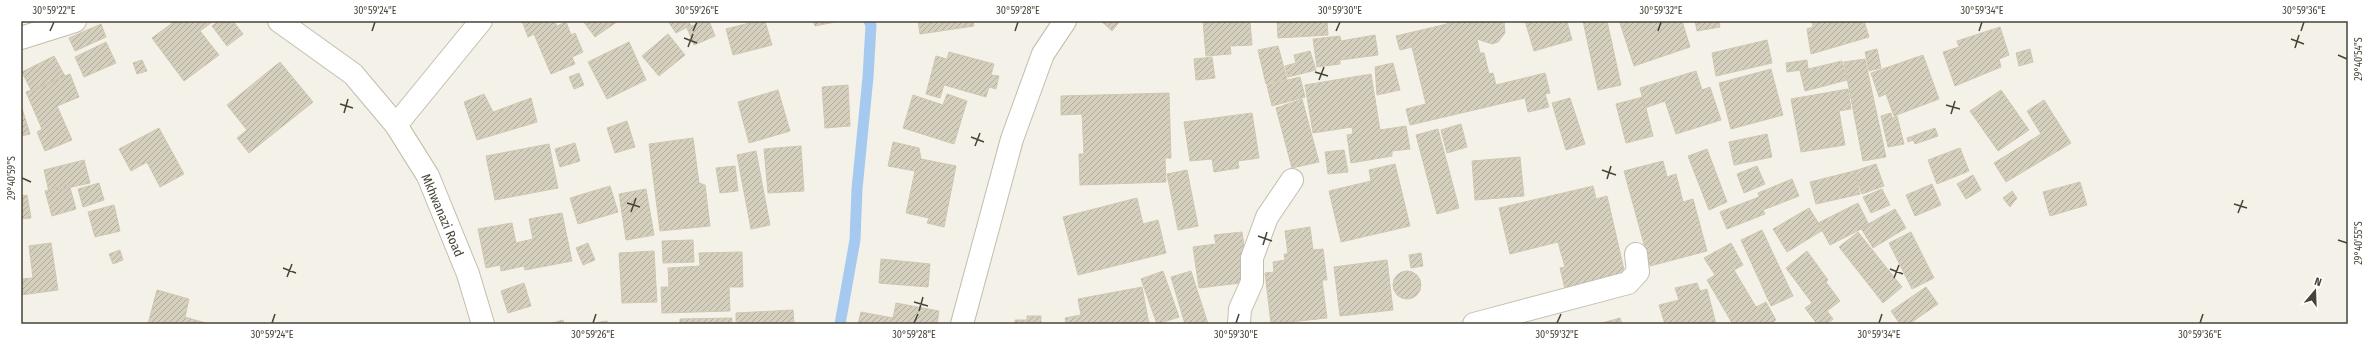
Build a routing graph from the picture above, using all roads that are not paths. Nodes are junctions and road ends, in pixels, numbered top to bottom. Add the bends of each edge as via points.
1 (75, 21) edge
2 (279, 21) edge
3 (480, 21) edge
4 (1065, 21) edge
5 (21, 38) edge
6 (396, 125) junction
7 (1292, 180) dead end
8 (1636, 254) dead end
9 (483, 324) edge
10 (962, 324) edge
11 (1239, 324) edge
12 (1474, 324) edge

1 - 5 street
2 - 6 street, Mkhwanazi Road via 353,74
3 - 6 street
4 - 10 street via 1043,54 1012,139
6 - 9 street, Mkhwanazi Road via 428,176 468,274
7 - 11 street via 1267,217 1252,258 1252,282 1240,309
8 - 12 street via 1638,272 1628,283

